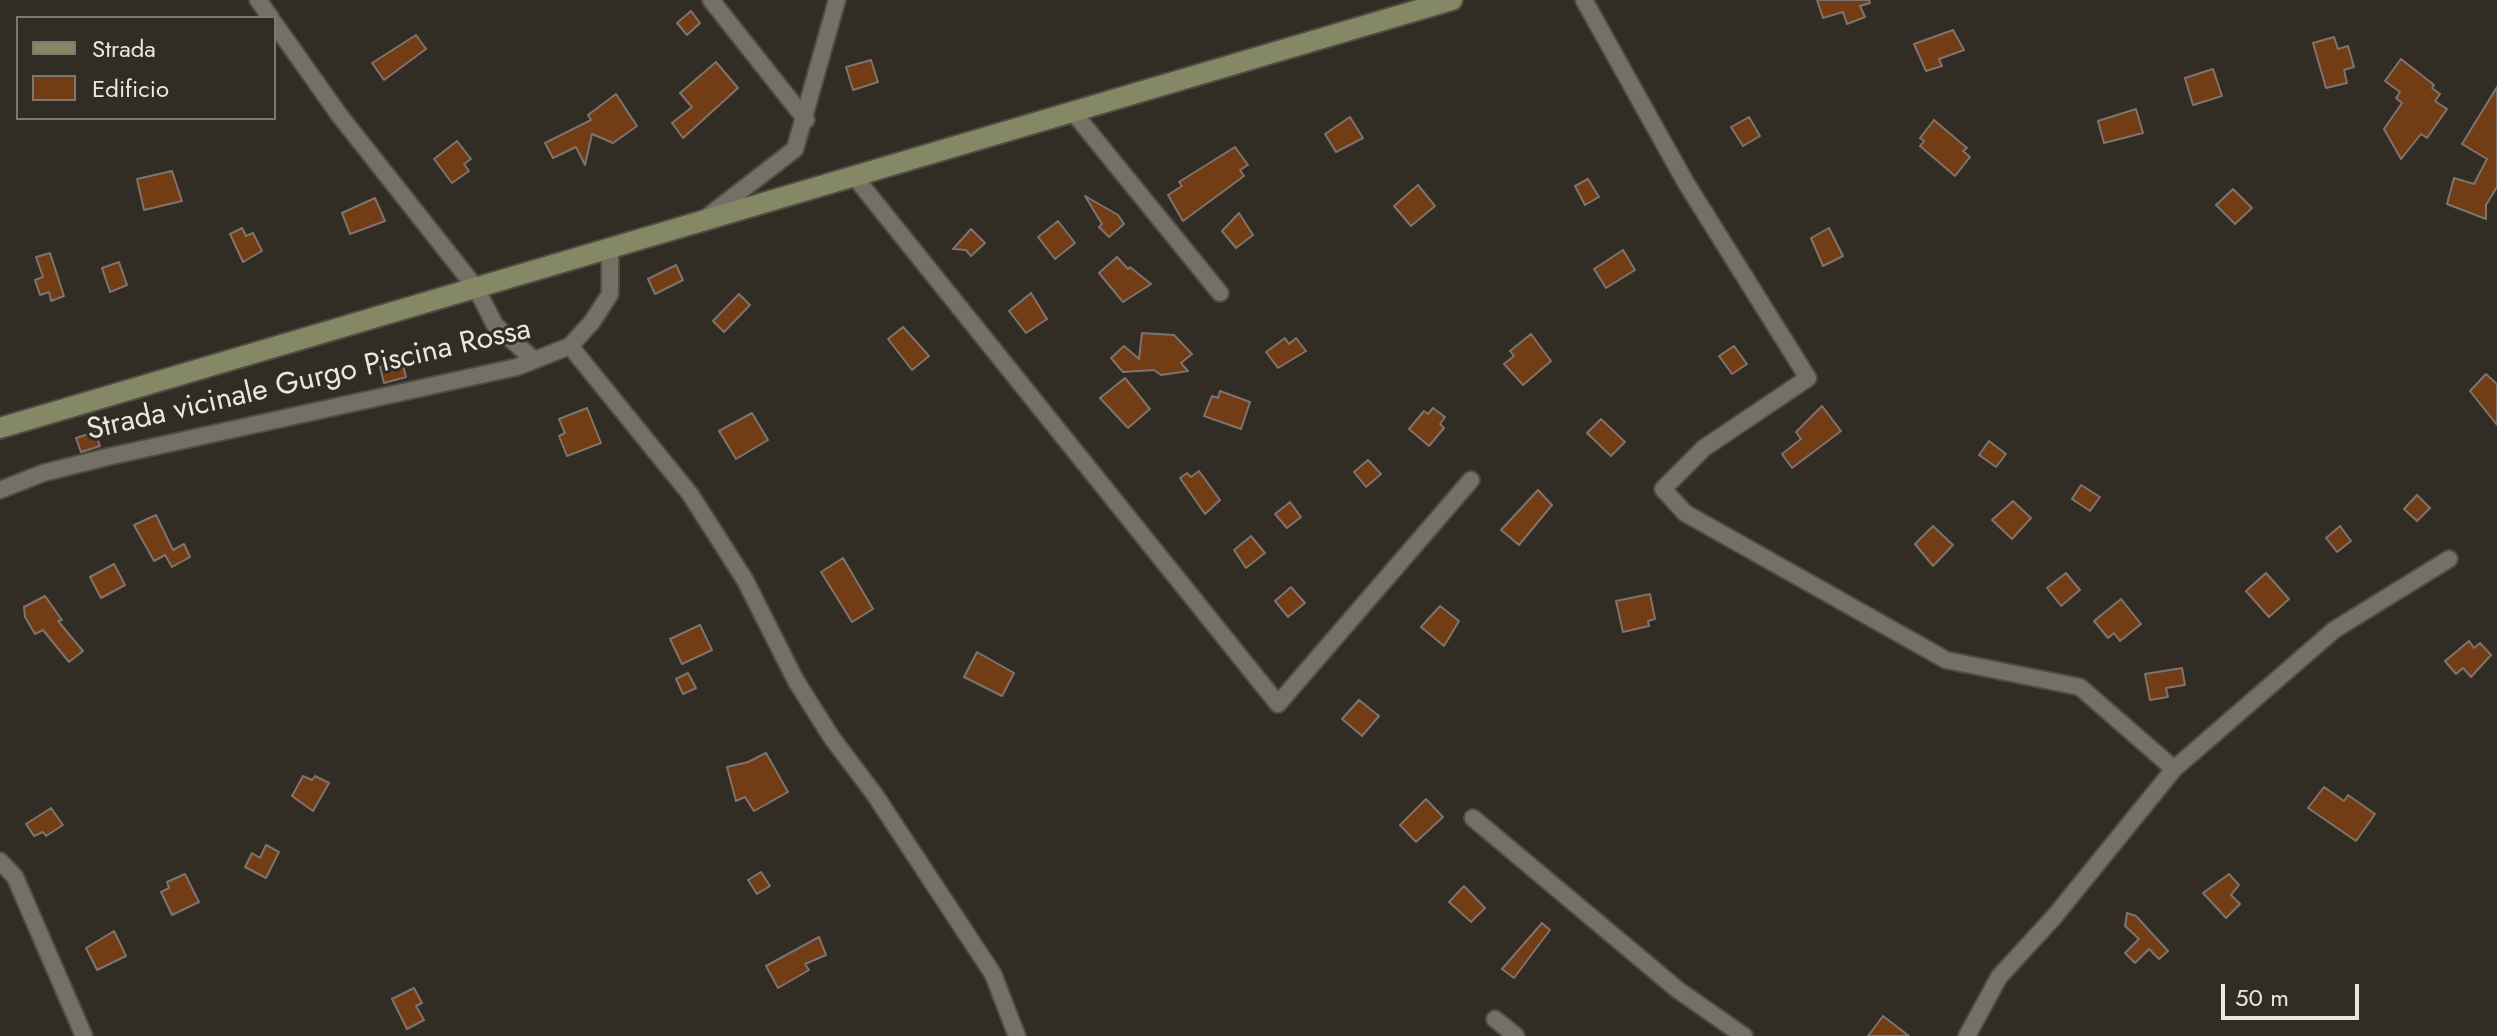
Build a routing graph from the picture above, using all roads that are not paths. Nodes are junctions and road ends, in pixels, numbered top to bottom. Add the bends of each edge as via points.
1 (711, 0) edge
2 (837, 0) edge
3 (1452, 0) edge
4 (1584, 0) edge
5 (276, 26) edge
6 (1073, 112) junction
7 (806, 120) junction
8 (854, 176) junction
9 (701, 221) junction
10 (610, 248) junction
11 (476, 288) junction
12 (1220, 293) dead end
13 (570, 346) junction
14 (533, 359) junction
15 (0, 428) edge
16 (1471, 480) dead end
17 (0, 490) edge
18 (2449, 559) dead end
19 (2174, 769) junction
20 (1473, 818) dead end
21 (0, 861) edge
22 (1495, 1019) dead end
23 (84, 1036) edge
24 (1017, 1036) edge
25 (1516, 1036) edge
26 (1744, 1036) edge
27 (1967, 1036) edge

1 - 7 street
2 - 7 street
3 - 6 main road
4 - 19 street via 1686,183 1808,378 1704,448 1663,489 1685,513 1946,660 2080,687
5 - 11 street
6 - 8 main road
6 - 12 street
7 - 9 street via 795,149
8 - 9 main road
8 - 16 street via 1278,704
9 - 10 main road
10 - 11 main road
10 - 13 street, Strada vicinale Gurgo Piscina Rossa via 610,294
11 - 14 street via 495,325
11 - 15 main road
13 - 14 street, Strada vicinale Gurgo Piscina Rossa
13 - 24 street via 690,494 745,580 796,681 993,974
14 - 17 street, Strada vicinale Gurgo Piscina Rossa via 517,367 43,473
18 - 19 street via 2334,630
19 - 27 street via 1999,977
20 - 26 street via 1678,990
21 - 23 street via 15,877
22 - 25 street

